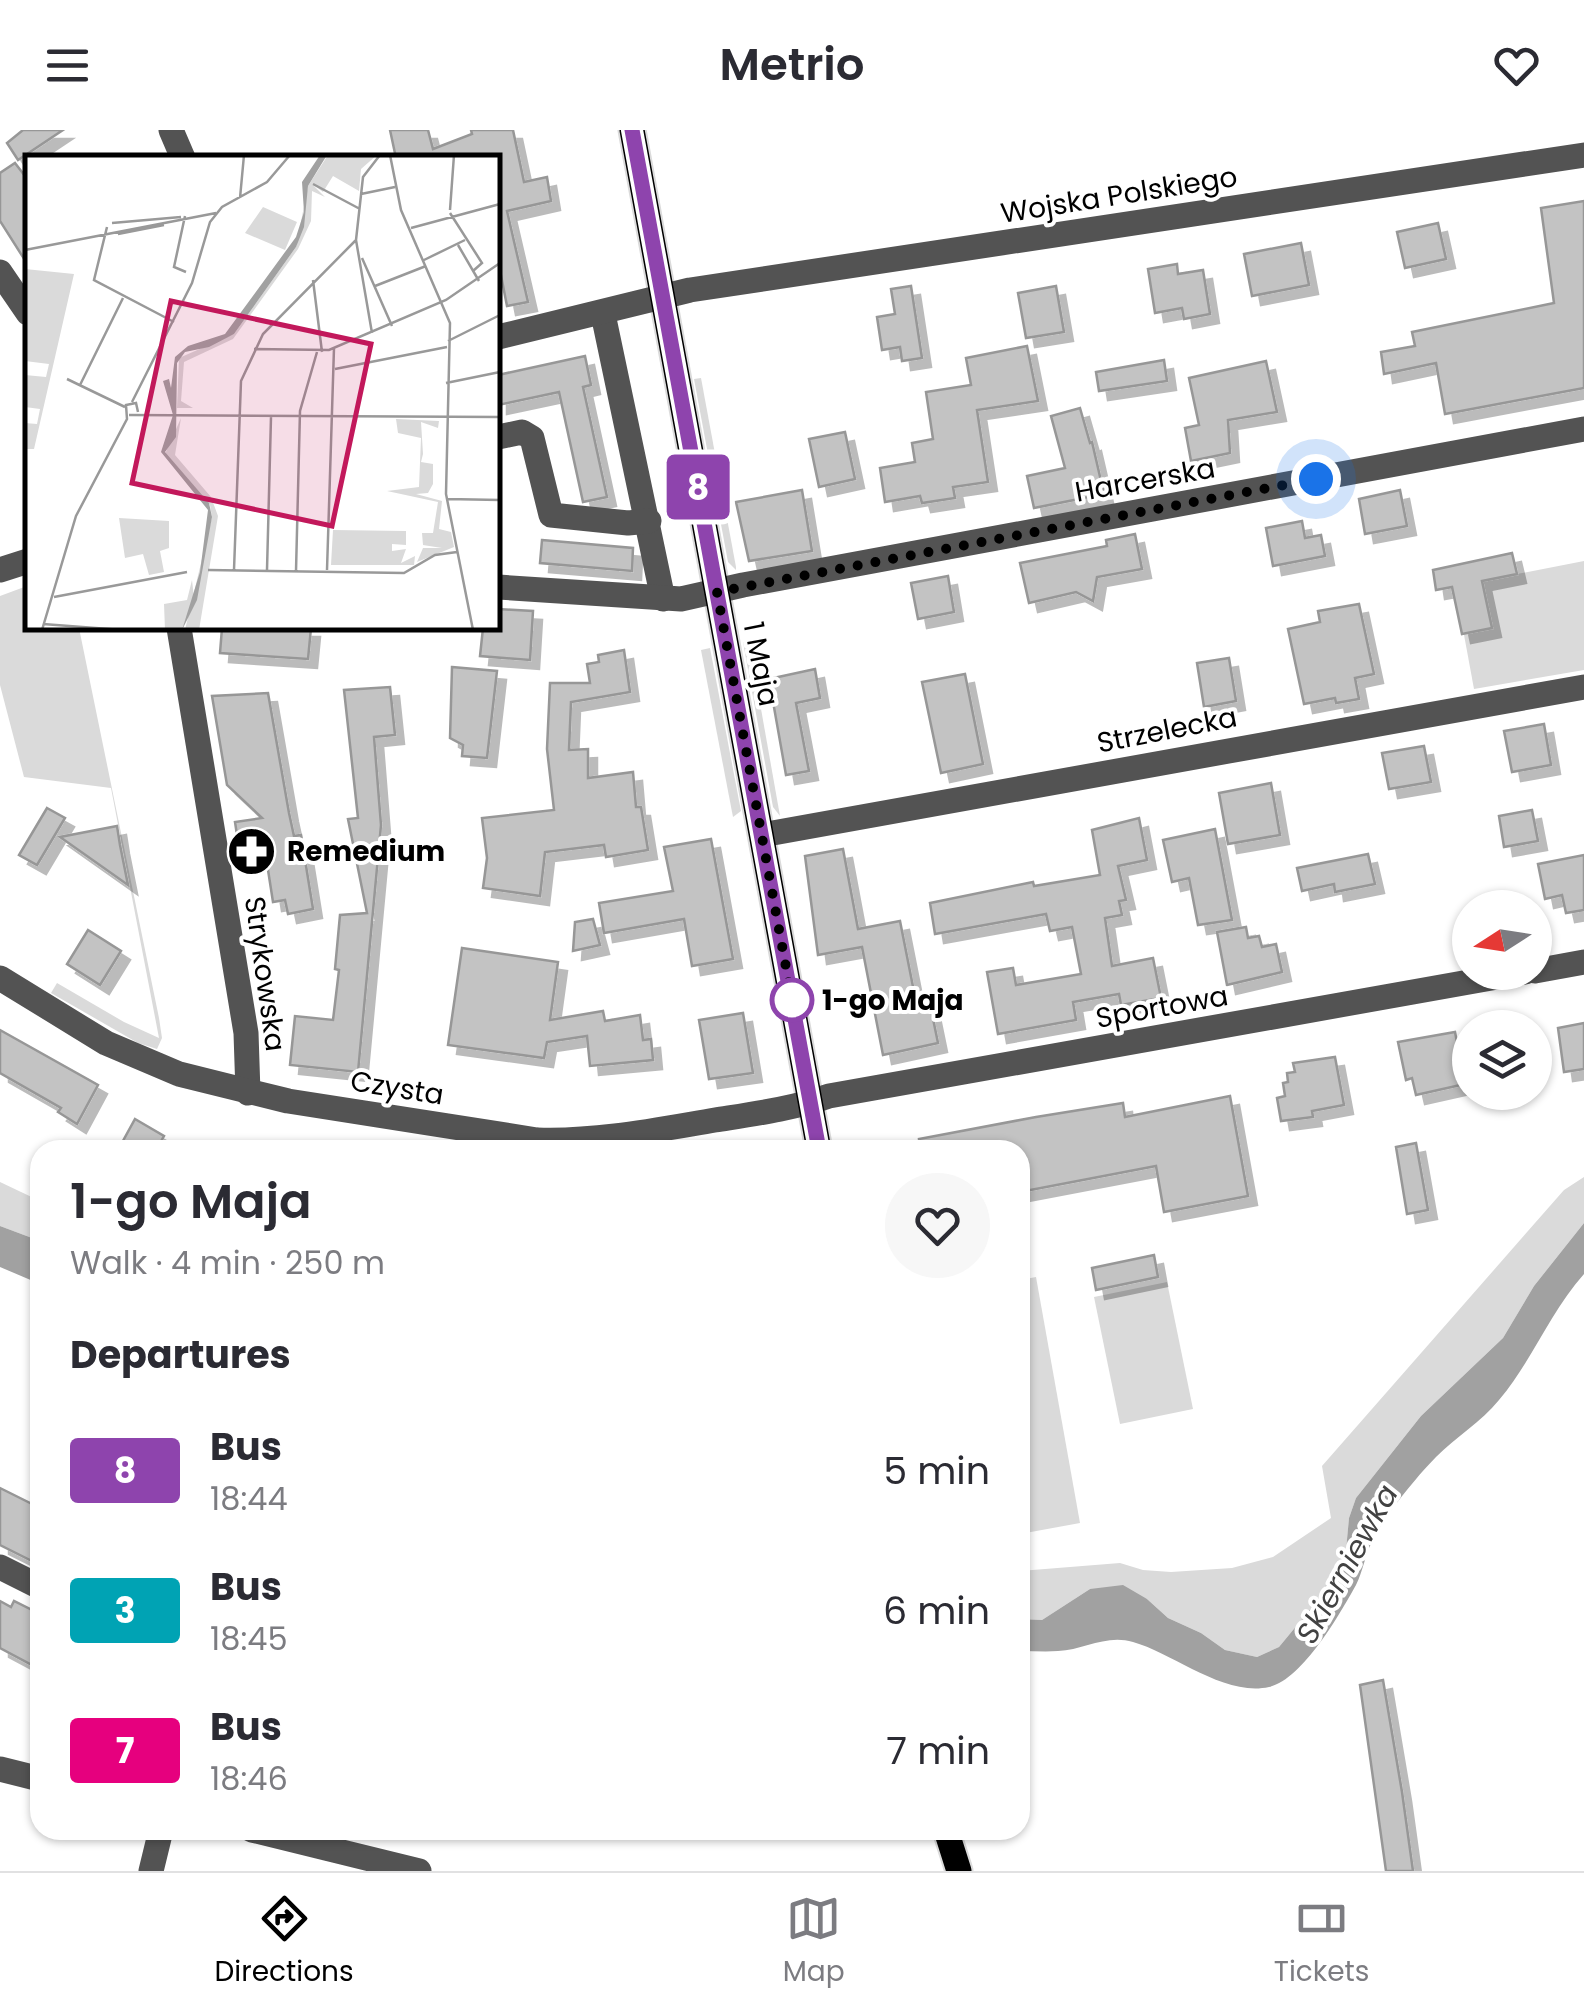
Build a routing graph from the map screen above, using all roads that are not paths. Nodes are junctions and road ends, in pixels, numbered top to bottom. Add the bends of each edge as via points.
1 (171, 130) edge
2 (632, 130) edge
3 (183, 155) edge
4 (1584, 155) edge
5 (0, 272) edge
6 (662, 296) junction
7 (25, 309) edge
8 (603, 314) junction
9 (500, 337) edge
10 (1584, 430) edge
11 (500, 438) edge
12 (649, 521) junction
13 (25, 562) edge
14 (0, 570) edge
15 (500, 587) edge
16 (717, 592) junction
17 (663, 599) junction
18 (179, 630) edge
19 (1584, 687) edge
20 (762, 836) junction
21 (1584, 962) edge
22 (1552, 968) edge
23 (0, 978) edge
24 (1452, 985) edge
25 (248, 1093) junction
26 (810, 1103) junction
27 (550, 1140) edge
28 (576, 1140) edge
29 (817, 1140) edge
30 (0, 1567) edge
31 (30, 1582) edge
32 (0, 1769) edge
33 (30, 1774) edge
34 (158, 1840) edge
35 (293, 1840) edge
36 (938, 1840) edge
37 (949, 1840) edge
38 (150, 1871) edge
39 (419, 1871) edge
40 (939, 1871) edge
41 (959, 1871) edge

1 - 3 street
2 - 6 main road, 1 Maja
4 - 6 street, Wojska Polskiego
5 - 7 street
6 - 8 street, Wojska Polskiego
6 - 16 main road, 1 Maja
8 - 9 street, Wojska Polskiego
8 - 12 street
10 - 16 street, Harcerska
11 - 12 street via 528,434 552,515
12 - 17 street
13 - 14 street
15 - 17 street, Harcerska
16 - 17 street, Harcerska
16 - 20 main road, 1 Maja
18 - 25 street, Strykowska via 246,1033
19 - 20 street, Strzelecka
20 - 26 main road, 1 Maja
21 - 22 street
23 - 25 street, Czysta via 138,1058
24 - 26 street, Sportowa
25 - 27 street, Czysta
26 - 28 street, Czysta
26 - 29 main road, 1 Maja
30 - 31 street
32 - 33 street
34 - 38 street
35 - 39 street
36 - 40 main road
37 - 41 main road

